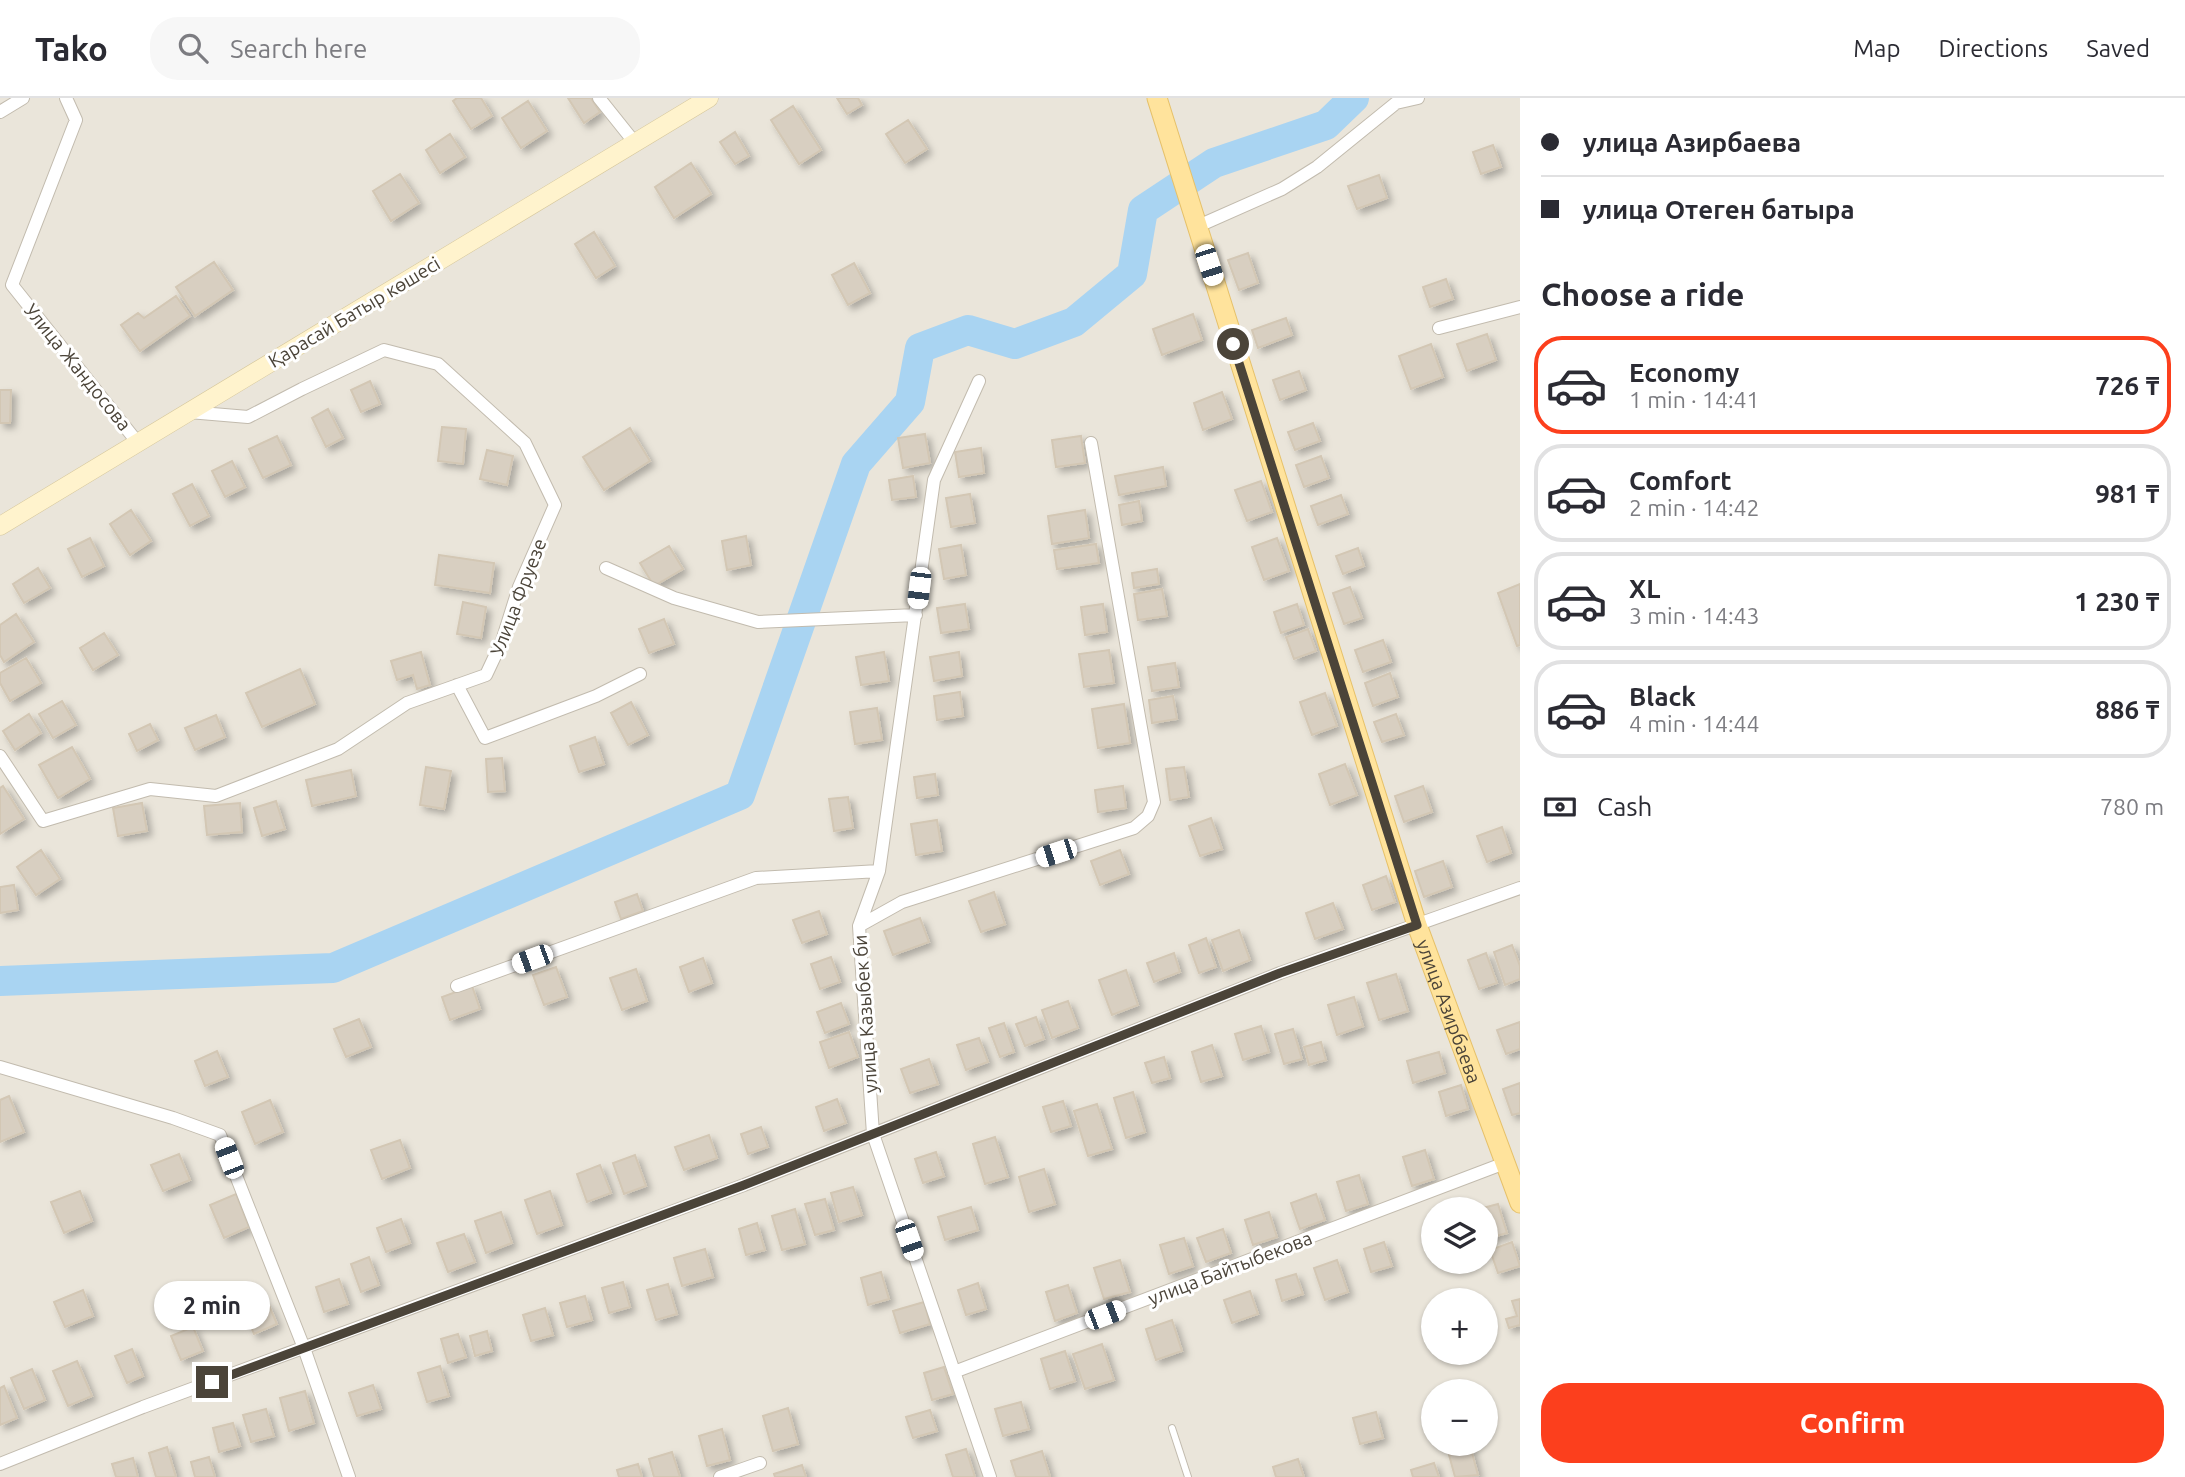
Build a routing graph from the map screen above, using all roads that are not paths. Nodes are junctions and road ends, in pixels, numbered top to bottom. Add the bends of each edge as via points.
1 (23, 98) edge
2 (66, 98) edge
3 (599, 98) edge
4 (709, 98) edge
5 (1157, 98) edge
6 (1419, 98) edge
7 (0, 111) edge
8 (635, 143) junction
9 (1193, 219) junction
10 (1520, 307) edge
11 (1439, 328) dead end
12 (979, 381) dead end
13 (189, 412) junction
14 (138, 443) junction
15 (1091, 443) dead end
16 (0, 526) edge
17 (606, 568) dead end
18 (916, 615) junction
19 (640, 674) dead end
20 (457, 685) junction
21 (0, 756) edge
22 (878, 871) junction
23 (1520, 888) edge
24 (1417, 925) junction
25 (859, 926) junction
26 (457, 986) dead end
27 (0, 1067) edge
28 (873, 1134) junction
29 (1505, 1163) junction
30 (1520, 1203) edge
31 (304, 1348) junction
32 (954, 1372) junction
33 (1172, 1428) dead end
34 (760, 1463) dead end
35 (0, 1464) edge
36 (349, 1477) edge
37 (720, 1477) edge
38 (990, 1477) edge
39 (1188, 1477) edge

1 - 7 street
2 - 14 street, Улица Жандосова via 76,120 12,285
3 - 8 street
4 - 8 main road, Қарасай Батыр көшесі
5 - 9 main road, улица Азирбаева
6 - 9 street via 1396,103 1317,167 1282,189
8 - 13 main road, Қарасай Батыр көшесі
9 - 24 main road, улица Азирбаева
10 - 11 street
12 - 18 street, улица Казыбек би via 933,480
13 - 14 main road, Қарасай Батыр көшесі
13 - 20 street, Улица Фруезе via 248,418 384,350 438,363 525,443 555,505 486,675
14 - 16 main road, Қарасай Батыр көшесі
15 - 25 street via 1154,802 1148,816 1134,828 902,902
17 - 18 street via 674,598 758,622
18 - 22 street, улица Казыбек би
19 - 20 street via 596,696 485,738
20 - 21 street, Улица Фруезе via 407,703 338,749 216,796 150,789 43,821
22 - 25 street, улица Казыбек би
22 - 26 street via 757,878
23 - 24 street
24 - 28 street via 1280,973
24 - 29 main road, улица Азирбаева
25 - 28 street, улица Казыбек би
27 - 31 street via 220,1135
28 - 31 street
28 - 32 street, улица Казыбек би
29 - 30 main road, улица Азирбаева
29 - 32 street, улица Байтыбекова
31 - 35 street
31 - 36 street
32 - 38 street, улица Казыбек би
33 - 39 lane
34 - 37 street

